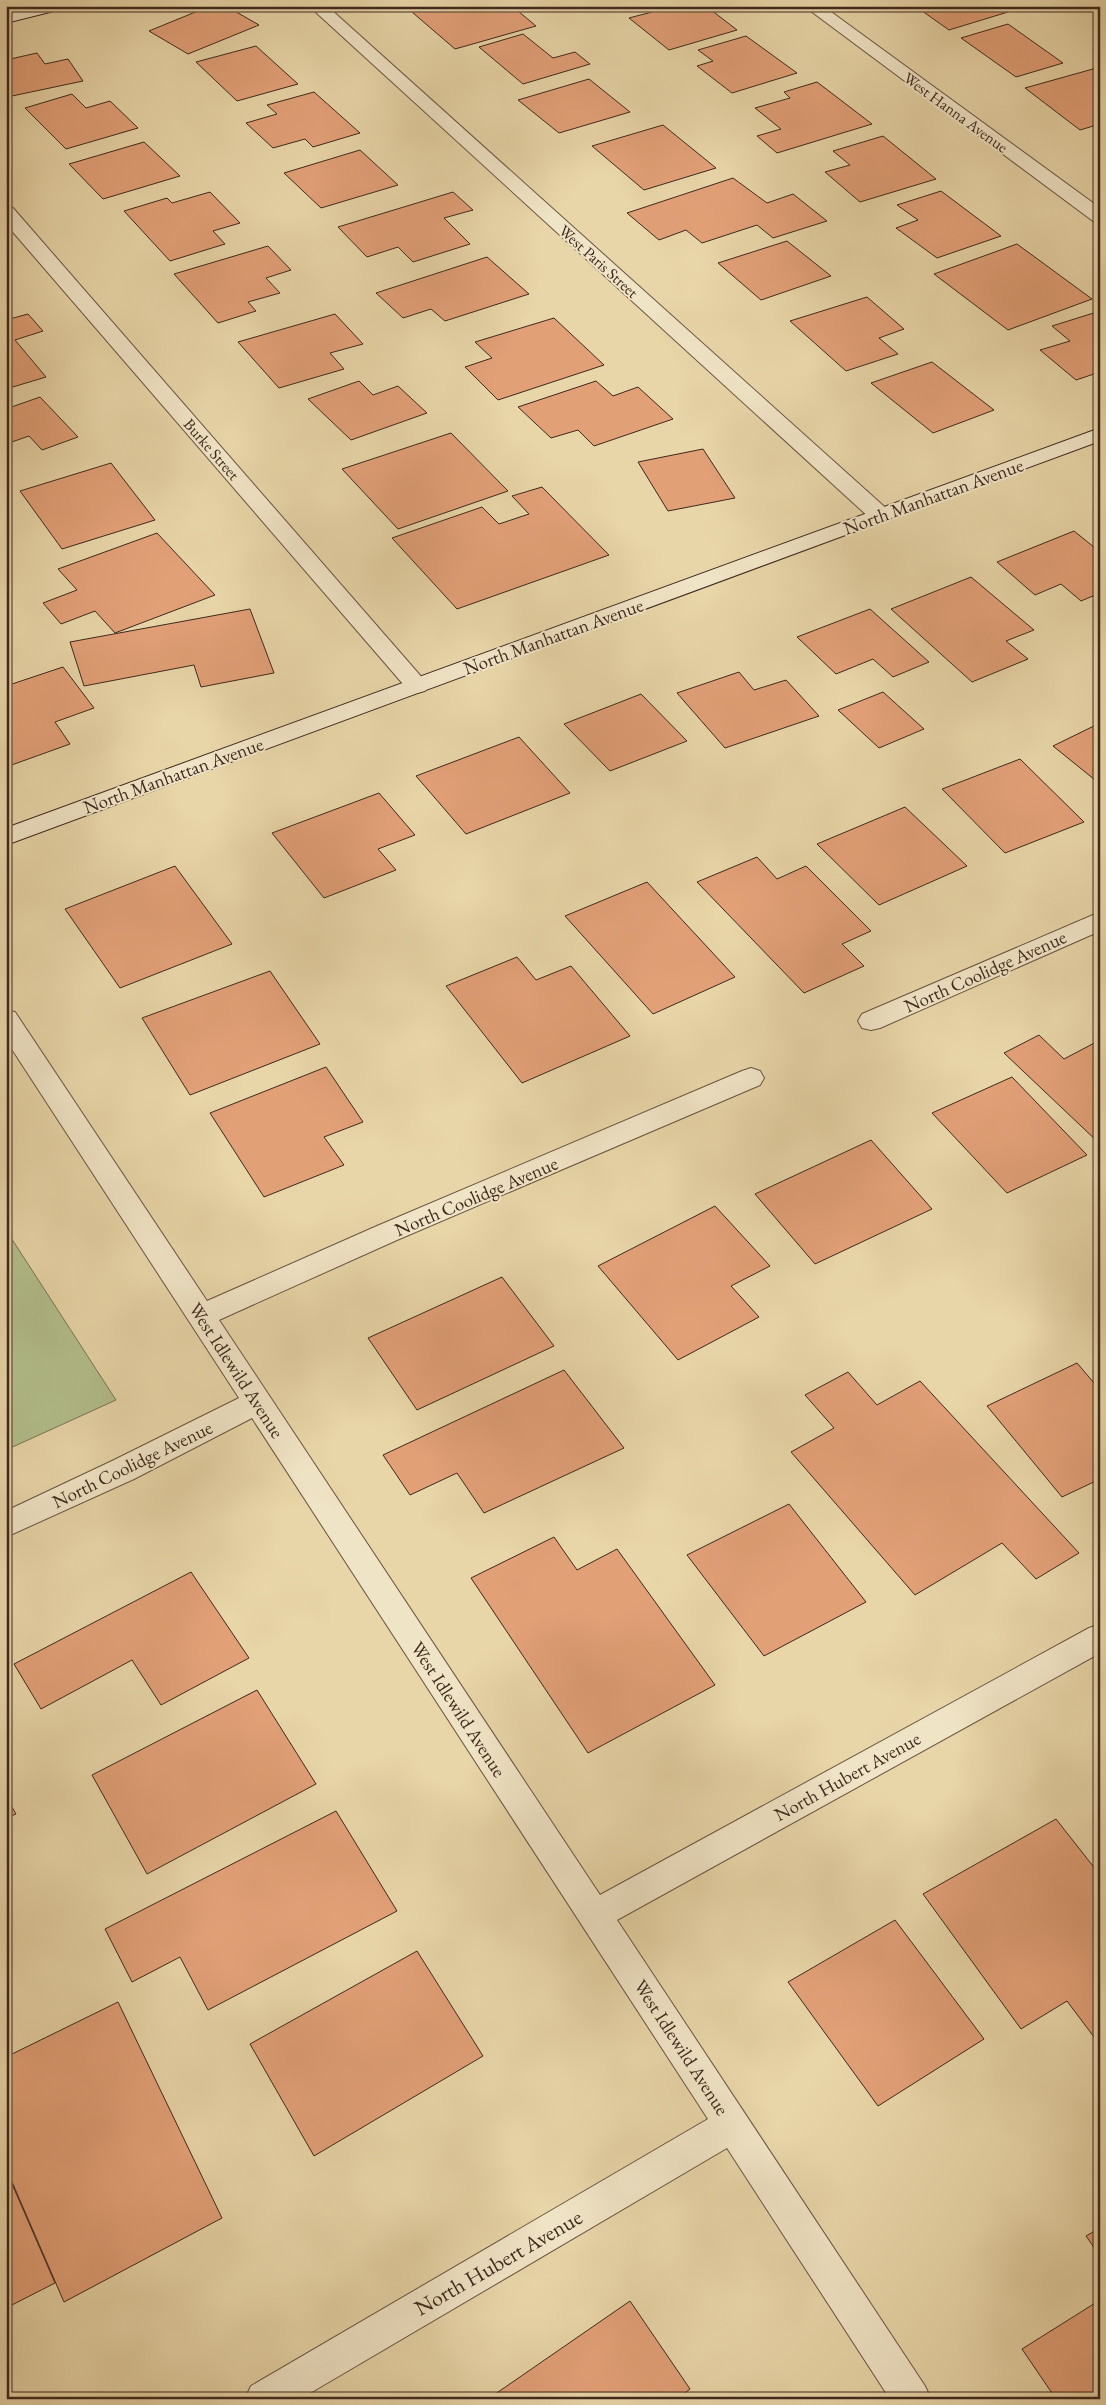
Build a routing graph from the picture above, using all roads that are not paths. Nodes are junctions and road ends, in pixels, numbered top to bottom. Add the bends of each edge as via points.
1 (52, 6) edge
2 (317, 6) edge
3 (812, 6) edge
4 (6, 18) edge
5 (6, 212) edge
6 (1100, 217) edge
7 (1100, 434) edge
8 (880, 515) junction
9 (417, 686) junction
10 (6, 837) edge
11 (1100, 921) edge
12 (6, 1019) edge
13 (871, 1021) dead end
14 (751, 1078) dead end
15 (201, 1316) junction
16 (257, 1402) junction
17 (6, 1525) edge
18 (1100, 1637) edge
19 (595, 1915) junction
20 (732, 2125) junction
21 (264, 2399) edge
22 (912, 2399) edge

1 - 4 street
2 - 8 street, West Paris Street
3 - 6 street, West Hanna Avenue
5 - 9 street, Burke Street
7 - 8 street, North Manhattan Avenue
8 - 9 street, North Manhattan Avenue
9 - 10 street, North Manhattan Avenue
11 - 13 street, North Coolidge Avenue
12 - 15 street, West Idlewild Avenue
14 - 15 street, North Coolidge Avenue
15 - 16 street, West Idlewild Avenue
16 - 17 street, North Coolidge Avenue
16 - 19 street, West Idlewild Avenue
18 - 19 street, North Hubert Avenue
19 - 20 street, West Idlewild Avenue
20 - 21 street, North Hubert Avenue
20 - 22 street, West Idlewild Avenue

